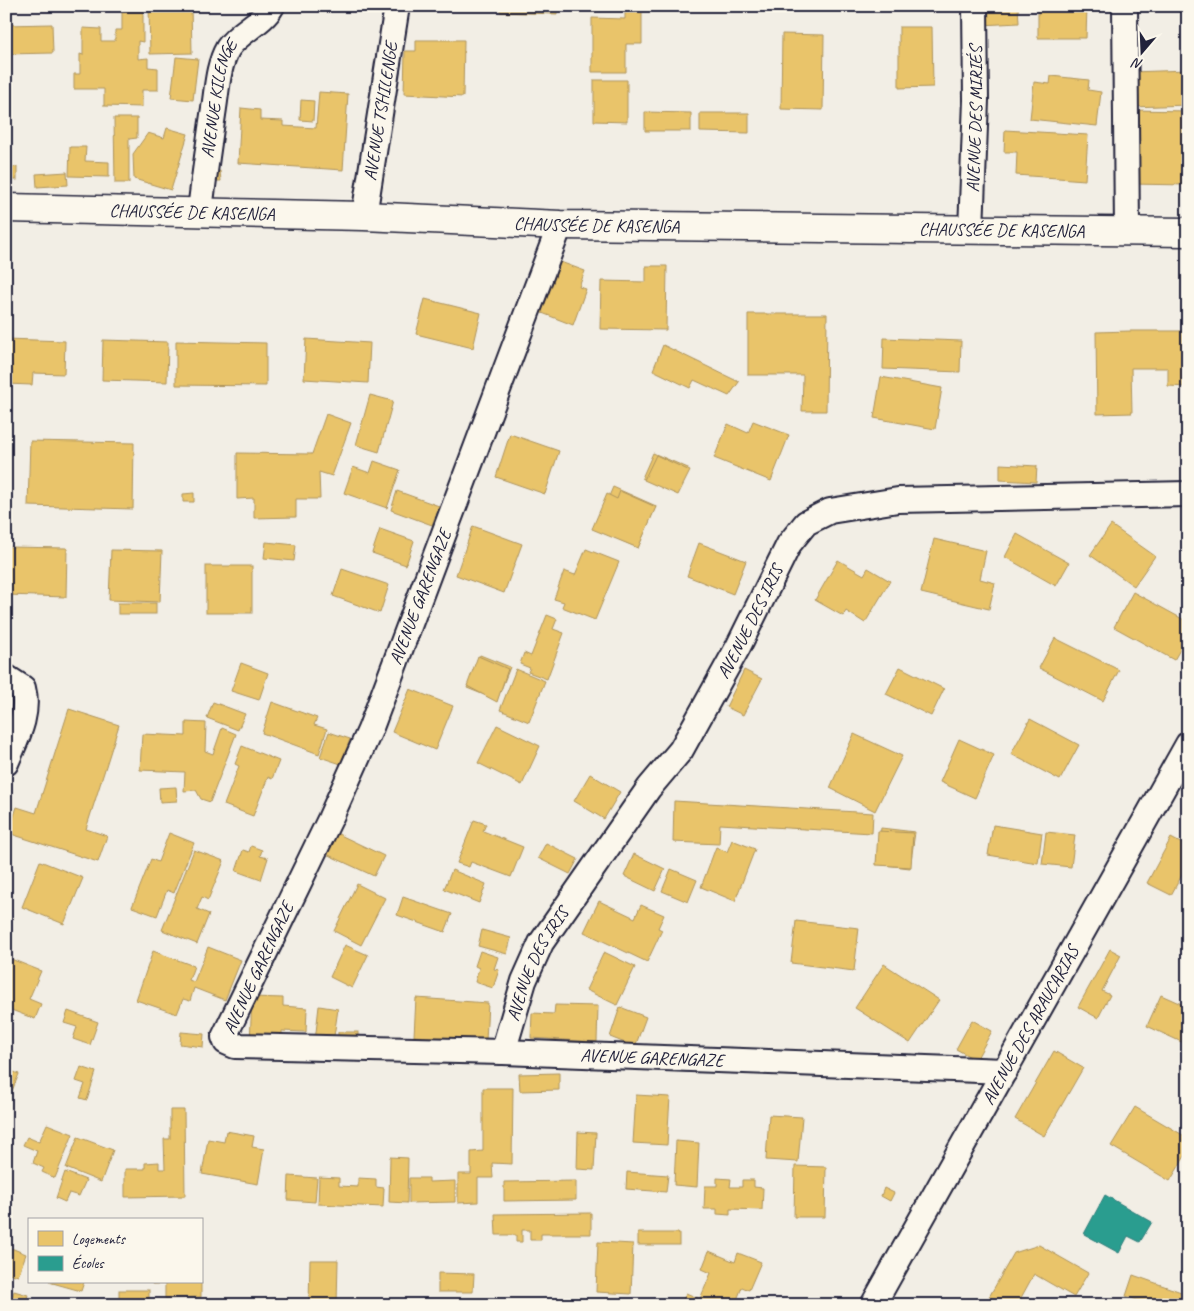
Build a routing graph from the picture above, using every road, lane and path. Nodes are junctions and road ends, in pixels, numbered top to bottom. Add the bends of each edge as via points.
1 (272, 6) edge
2 (396, 6) edge
3 (975, 6) edge
4 (1125, 6) edge
5 (6, 208) edge
6 (200, 211) junction
7 (364, 216) junction
8 (560, 224) junction
9 (971, 230) junction
10 (1127, 231) junction
11 (1188, 232) edge
12 (1188, 494) edge
13 (6, 677) edge
14 (1188, 744) edge
15 (6, 763) edge
16 (503, 1052) junction
17 (1005, 1071) junction
18 (873, 1305) edge

1 - 6 street, AVENUE KILENGE via 261,20 228,48 224,58
2 - 7 street, AVENUE TSHILENGE
3 - 9 street, AVENUE DES MIRIÉS via 976,100
4 - 10 street
5 - 6 main road, CHAUSSÉE DE KASENGA
6 - 7 main road, CHAUSSÉE DE KASENGA
7 - 8 main road, CHAUSSÉE DE KASENGA
8 - 9 main road, CHAUSSÉE DE KASENGA
8 - 16 street, AVENUE GARENGAZE via 370,730 224,1037 226,1042 235,1046
9 - 10 main road, CHAUSSÉE DE KASENGA
10 - 11 main road, CHAUSSÉE DE KASENGA
12 - 16 street, AVENUE DES IRIS via 898,500 830,511 806,523 789,544 685,744 649,788 541,943 524,980
13 - 15 street via 23,688 26,703 26,712
14 - 17 street, AVENUE DES ARAUCARIAS
16 - 17 street, AVENUE GARENGAZE
17 - 18 street, AVENUE DES ARAUCARIAS

